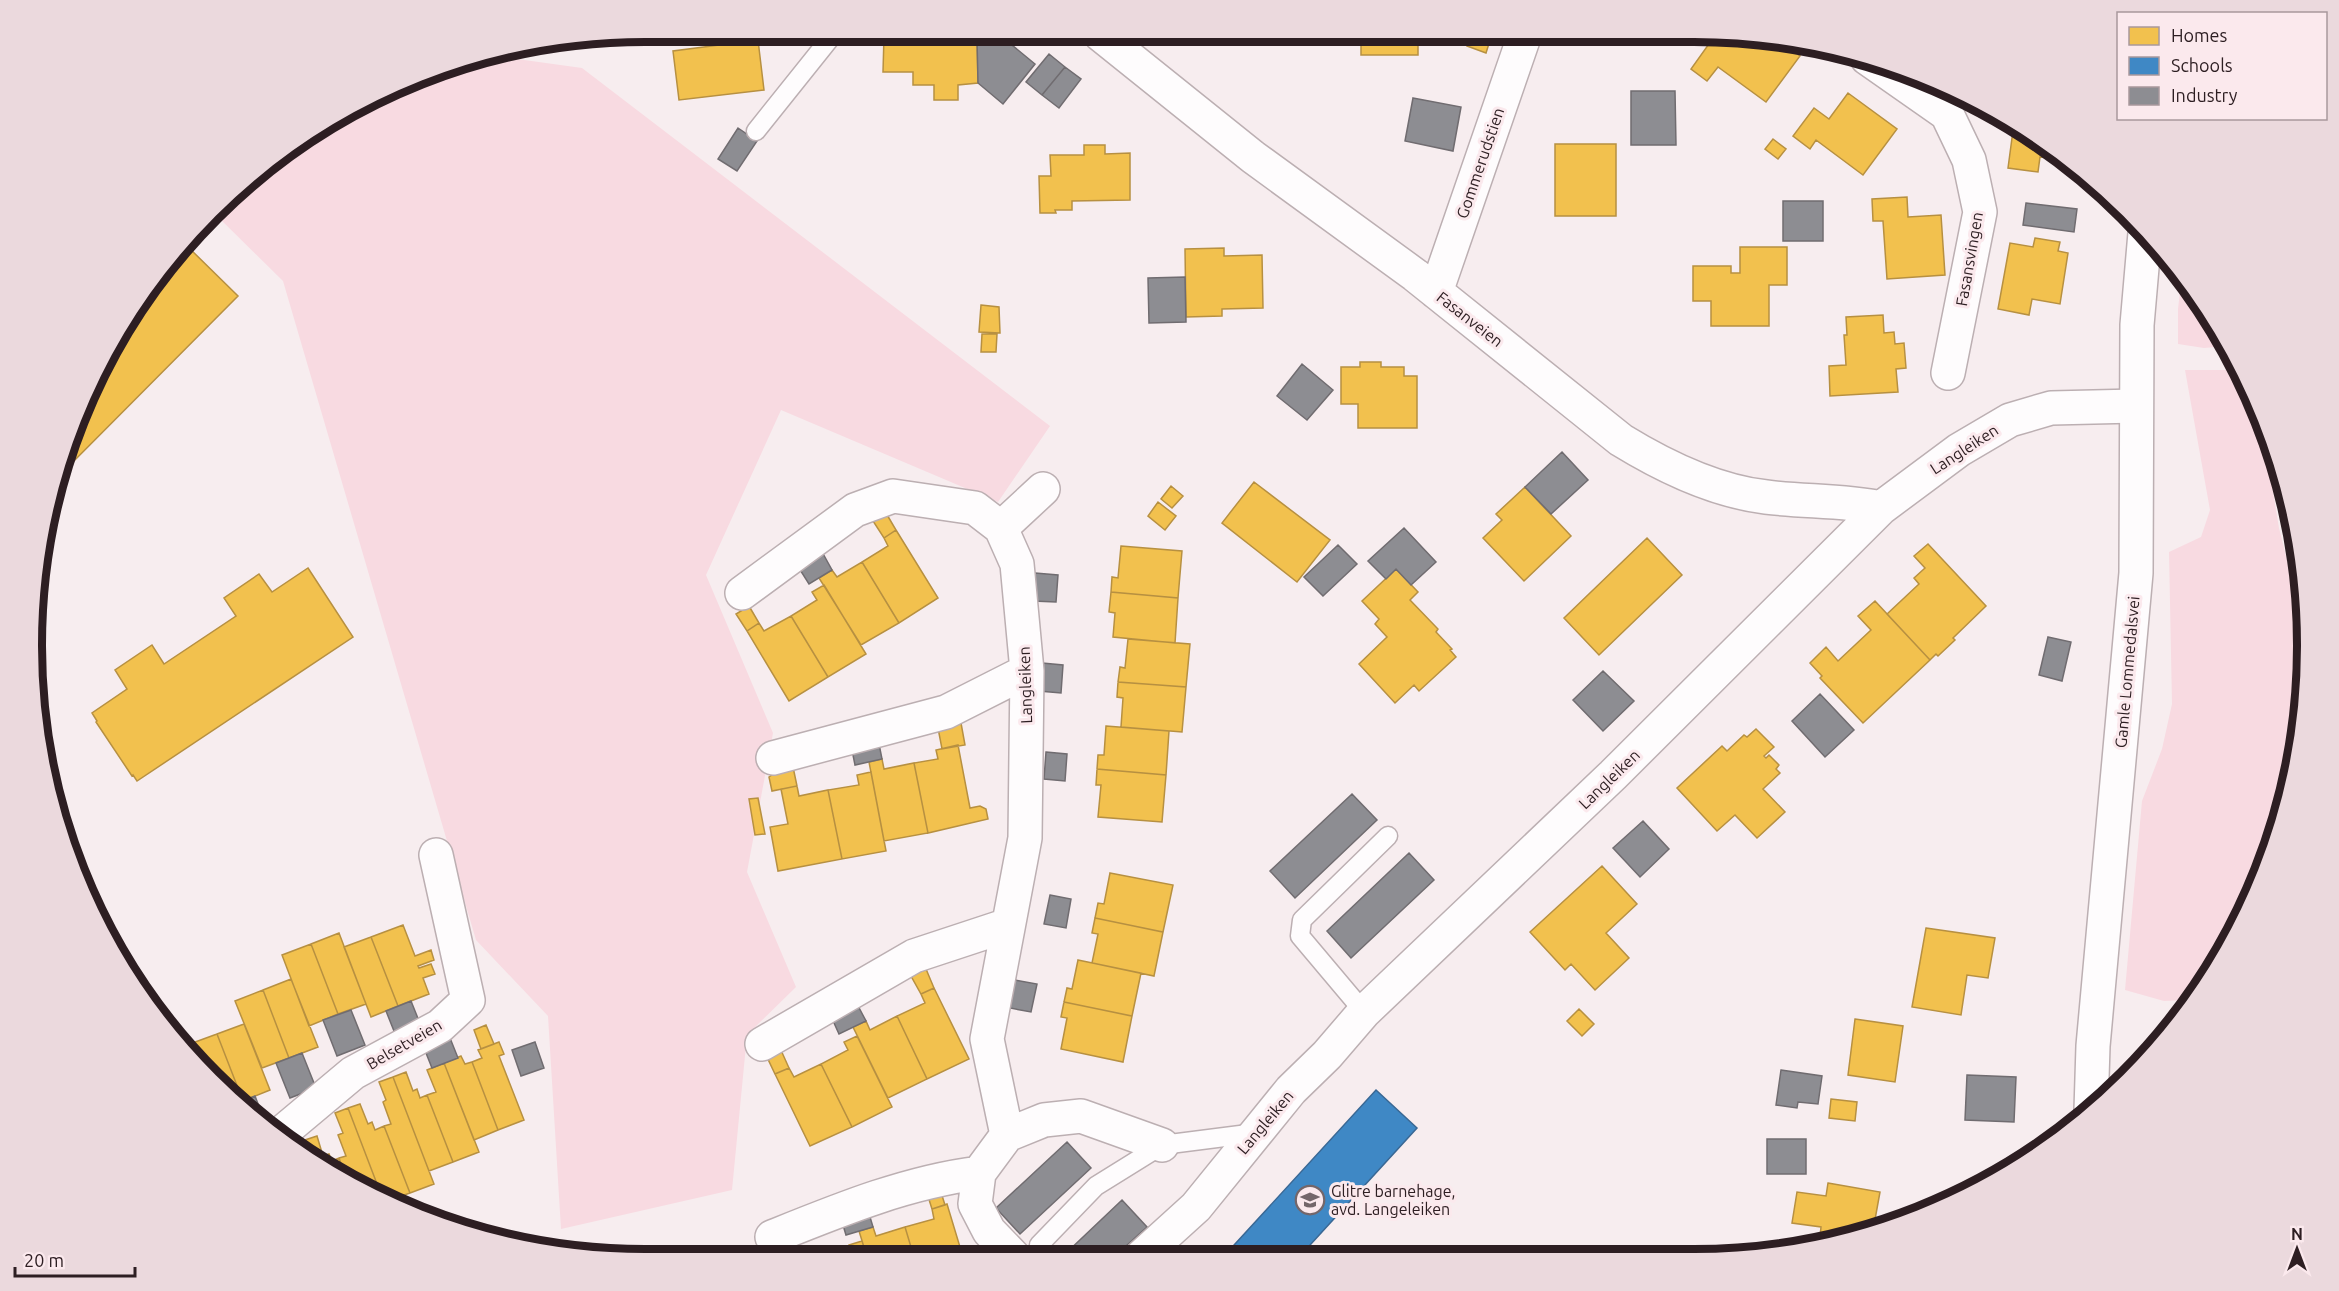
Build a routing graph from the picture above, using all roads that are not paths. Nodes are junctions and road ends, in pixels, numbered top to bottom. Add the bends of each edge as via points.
1 (827, 42) edge
2 (1110, 42) edge
3 (1522, 42) edge
4 (1917, 85) edge
5 (1953, 105) edge
6 (756, 131) dead end
7 (2144, 245) edge
8 (1436, 292) junction
9 (1948, 373) dead end
10 (2136, 406) junction
11 (1043, 489) dead end
12 (1881, 508) junction
13 (1001, 528) junction
14 (742, 593) dead end
15 (1027, 671) junction
16 (773, 758) dead end
17 (1388, 836) dead end
18 (436, 855) dead end
19 (1008, 925) junction
20 (1364, 1012) junction
21 (762, 1044) dead end
22 (2091, 1099) edge
23 (286, 1129) edge
24 (1256, 1133) junction
25 (1007, 1135) junction
26 (1162, 1145) junction
27 (979, 1173) junction
28 (772, 1237) dead end
29 (1023, 1249) edge
30 (1029, 1249) edge
31 (1150, 1249) edge

1 - 6 lane
2 - 8 street, Fasanveien via 1254,157
3 - 8 street, Gommerudstien
4 - 5 street, Fasansvingen
5 - 9 street, Fasansvingen via 1980,212
7 - 10 street, Gamle Lommedalsvei via 2137,325
8 - 12 street, Fasanveien via 1621,440 1658,462 1710,484 1763,497
10 - 12 street, Langleiken via 2051,408 2010,420 1959,450
10 - 22 street, Gamle Lommedalsvei via 2136,573
11 - 13 street
12 - 20 street, Langleiken via 1613,775
13 - 14 street, Langleiken via 975,508 893,496 855,510
13 - 15 street, Langleiken via 1017,564
15 - 16 street via 946,712
15 - 19 street, Langleiken via 1025,838
17 - 20 lane via 1302,920 1300,936
18 - 23 street, Belsetveien via 468,1000 440,1026 353,1073
19 - 21 street via 915,956
19 - 25 street, Langleiken via 987,1039
20 - 24 street, Langleiken
24 - 26 lane
24 - 31 street, Langleiken via 1196,1207
25 - 26 street via 1044,1120 1081,1116
25 - 27 street
26 - 30 lane via 1096,1186
27 - 28 street via 952,1176 860,1202
27 - 29 street via 977,1210 988,1230

